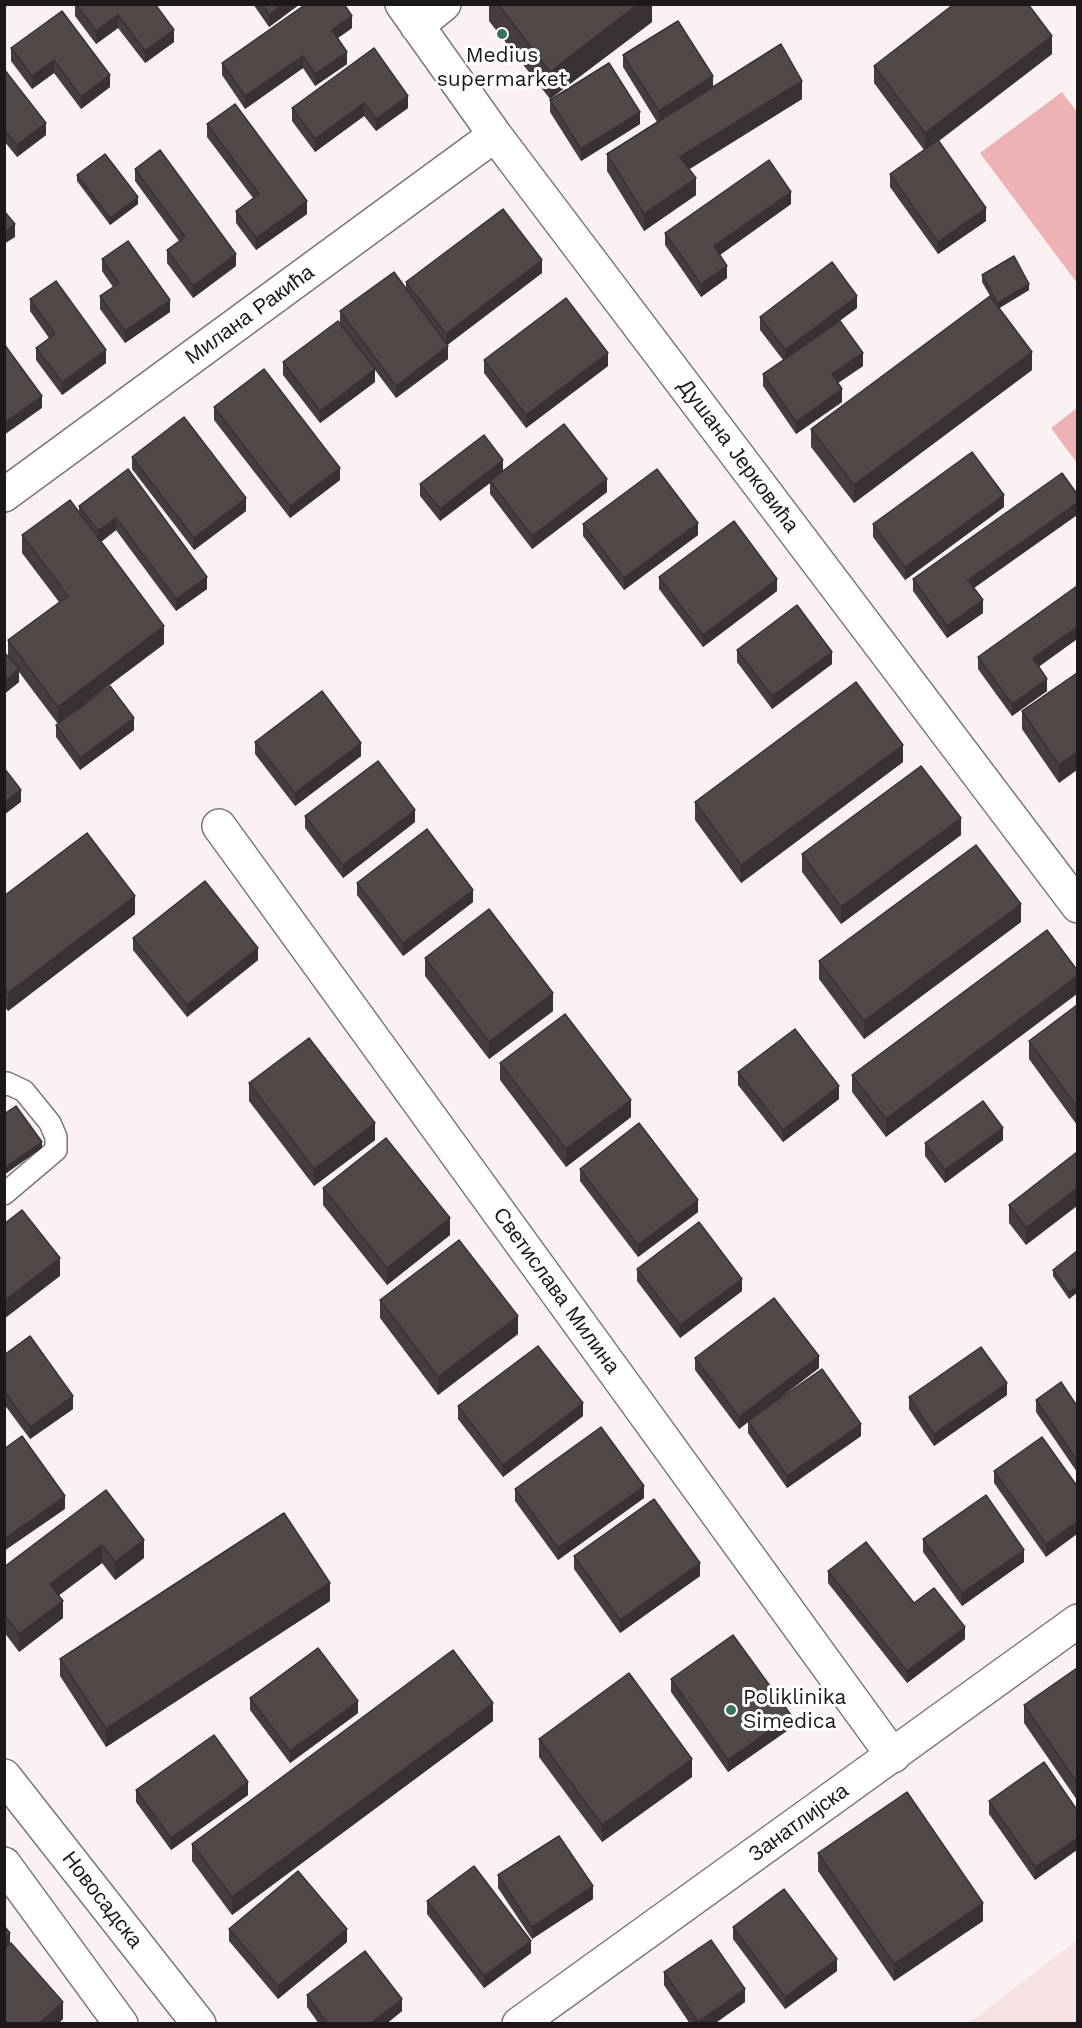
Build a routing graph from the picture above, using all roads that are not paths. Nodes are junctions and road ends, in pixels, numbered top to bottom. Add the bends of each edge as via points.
1 (444, 4) edge
2 (410, 15) edge
3 (495, 135) junction
4 (4, 495) edge
5 (219, 825) dead end
6 (1077, 906) edge
7 (4, 1085) edge
8 (4, 1194) edge
9 (1077, 1621) edge
10 (893, 1756) junction
11 (4, 1776) edge
12 (4, 1864) edge
13 (121, 2024) edge
14 (199, 2024) edge
15 (519, 2024) edge

1 - 2 street
2 - 3 street, Душана Јерковића
3 - 4 street, Милана Ракића
3 - 6 street, Душана Јерковића
5 - 10 street, Светислава Милина
7 - 8 lane via 24,1091 50,1123 56,1137 56,1150
9 - 10 street, Занатлијска
10 - 15 street, Занатлијска
11 - 14 street, Новосадска
12 - 13 street

